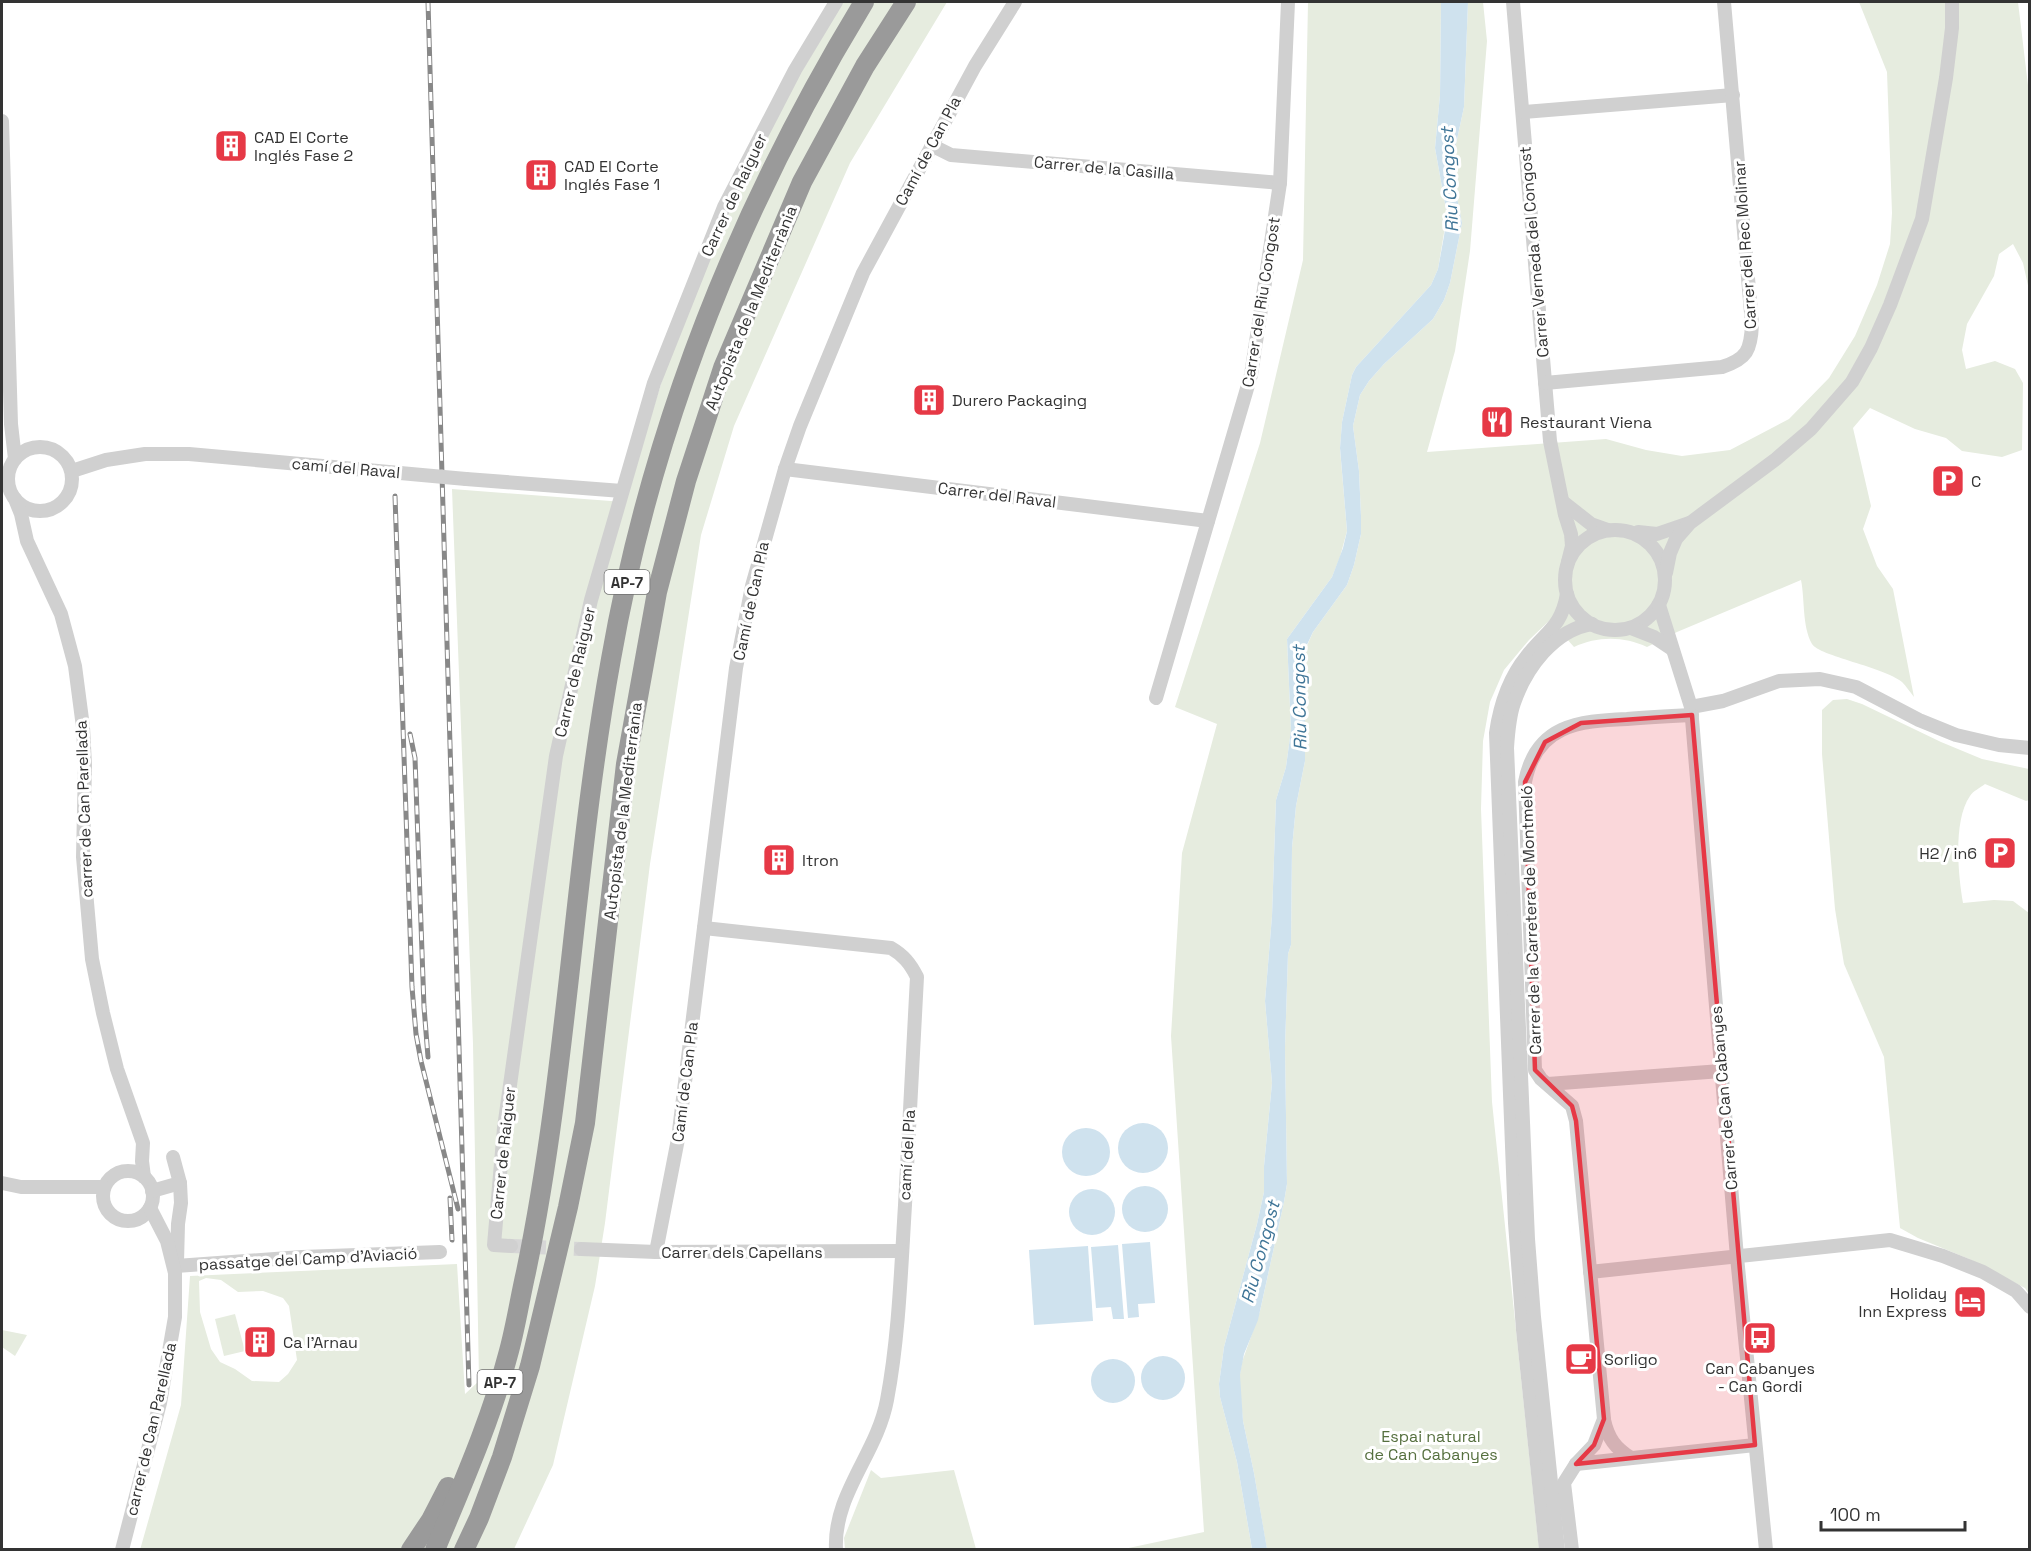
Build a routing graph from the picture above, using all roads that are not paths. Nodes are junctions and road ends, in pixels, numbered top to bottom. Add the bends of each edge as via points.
1 (836, 2) edge
2 (864, 2) edge
3 (906, 2) edge
4 (1014, 2) edge
5 (1288, 2) edge
6 (1513, 2) edge
7 (1724, 2) edge
8 (1952, 2) edge
9 (1732, 95) junction
10 (1522, 112) junction
11 (2, 121) edge
12 (931, 145) junction
13 (1280, 183) junction
14 (1545, 383) junction
15 (11, 424) junction
16 (32, 448) junction
17 (10, 462) edge
18 (785, 470) junction
19 (72, 471) junction
20 (5, 477) edge
21 (622, 491) junction
22 (15, 499) junction
23 (1563, 502) junction
24 (44, 511) junction
25 (1208, 520) junction
26 (1690, 523) junction
27 (1608, 530) junction
28 (1633, 532) junction
29 (35, 561) junction
30 (1568, 562) junction
31 (1666, 573) junction
32 (1567, 594) junction
33 (1659, 605) junction
34 (1592, 624) junction
35 (1631, 628) junction
36 (1672, 649) junction
37 (1156, 698) dead end
38 (1692, 711) junction
39 (2030, 748) edge
40 (704, 928) junction
41 (1721, 1071) junction
42 (1548, 1084) junction
43 (139, 1131) junction
44 (173, 1157) dead end
45 (114, 1175) junction
46 (144, 1177) junction
47 (180, 1183) junction
48 (2, 1184) edge
49 (104, 1187) junction
50 (72, 1189) junction
51 (152, 1191) junction
52 (104, 1203) junction
53 (539, 1206) junction
54 (150, 1208) junction
55 (129, 1221) junction
56 (511, 1246) tunnel mouth
57 (581, 1249) tunnel mouth
58 (902, 1251) junction
59 (440, 1252) dead end
60 (656, 1252) junction
61 (1737, 1257) junction
62 (174, 1265) junction
63 (1590, 1272) junction
64 (2030, 1307) edge
65 (1604, 1419) junction
66 (1755, 1445) junction
67 (1631, 1458) junction
68 (1576, 1464) junction
69 (122, 1550) edge
70 (411, 1550) edge
71 (435, 1550) edge
72 (466, 1550) edge
73 (836, 1550) edge
74 (1546, 1550) edge
75 (1558, 1550) edge
76 (1572, 1550) edge
77 (1766, 1550) edge

1 - 21 street, Carrer de Raiguer via 795,70 724,207 654,383
2 - 53 highway, Autopista de la Mediterrània / AP-7 via 777,157 744,227 688,366 644,510 611,655 598,734 558,1080
3 - 72 highway, Autopista de la Mediterrània / AP-7 via 865,66 802,182 723,368 686,481 657,592 626,764 585,1124 530,1366 502,1457
4 - 12 street, Camí de Can Pla
5 - 13 street, Carrer del Riu Congost
6 - 10 street, Carrer Verneda del Congost
7 - 9 street, Carrer del Rec Molinar
8 - 26 street via 1946,78 1922,219 1871,348 1852,382 1811,429
9 - 10 street
9 - 14 street, Carrer del Rec Molinar via 1752,324 1752,342 1747,352 1722,367
10 - 14 street, Carrer Verneda del Congost
11 - 15 street
12 - 13 street, Carrer de la Casilla via 951,155
12 - 18 street, Camí de Can Pla via 863,273
13 - 25 street, Carrer del Riu Congost via 1251,375
14 - 23 street, Carrer Verneda del Congost via 1550,441
15 - 16 street
15 - 17 street
16 - 17 street
16 - 19 street via 52,449 61,454
17 - 20 street
18 - 25 street, Carrer del Raval
18 - 40 street, Camí de Can Pla via 760,555 736,668
19 - 21 street, camí del Raval, bridge via 106,460 145,454 189,454
19 - 24 street via 73,482 64,502
20 - 22 street
21 - 56 street, Carrer de Raiguer via 591,600 556,756 504,1128 494,1245
22 - 24 street via 23,507
22 - 29 street, carrer de Can Parellada
23 - 27 street via 1592,524
23 - 30 street, Carrer Verneda del Congost via 1572,546
24 - 29 street, carrer de Can Parellada via 31,530
25 - 37 street, Carrer del Riu Congost
26 - 28 street via 1657,534
26 - 31 street via 1676,539
27 - 28 street
27 - 30 street via 1584,540
28 - 31 street via 1655,548
29 - 43 street, carrer de Can Parellada via 61,614 75,666 83,727 83,857 92,959 117,1069
30 - 32 street
31 - 33 street
32 - 34 street via 1581,617
32 - 74 street via 1562,616 1515,674 1503,700 1496,733 1515,1223
33 - 35 street via 1652,615
33 - 36 street, Carrer de Can Cabanyes
34 - 35 street via 1611,630
34 - 75 street via 1560,637 1524,680 1512,709 1507,748 1528,1239
35 - 36 street
36 - 38 street, Carrer de Can Cabanyes
38 - 39 street, Carrer de la Carretera de Montmeló via 1779,681 1820,679 1856,687 1956,735
38 - 41 street, Carrer de Can Cabanyes
38 - 42 street, Carrer de la Carretera de Montmeló via 1581,723 1555,734 1530,765 1525,782 1535,1070
40 - 58 street, camí del Pla via 891,948 911,964 917,976
40 - 60 street, Camí de Can Pla via 678,1139
41 - 42 street
41 - 61 street, Carrer de Can Cabanyes
42 - 63 street, Carrer de la Carretera de Montmeló via 1572,1106 1576,1121
43 - 45 street via 134,1157
43 - 46 street, carrer de Can Parellada
44 - 47 street, carrer de Can Parellada
45 - 46 street via 130,1171
45 - 49 street
46 - 51 street
47 - 51 street
47 - 62 street, carrer de Can Parellada
48 - 50 street
49 - 50 street
49 - 52 street
50 - 52 street via 96,1196
51 - 54 street
52 - 55 street via 114,1216
53 - 70 highway via 477,1417 442,1500
53 - 71 highway, Autopista de la Mediterrània / AP-7 via 500,1383
54 - 55 street
54 - 62 street, carrer de Can Parellada
55 - 62 street via 148,1226 157,1234
57 - 60 street, Carrer dels Capellans
58 - 60 street, Carrer dels Capellans
58 - 73 street, camí del Pla via 887,1402 875,1440 844,1499
59 - 62 street, passatge del Camp d'Aviació
61 - 63 street
61 - 64 street via 1890,1240 1983,1272 2016,1291
61 - 66 street, Carrer de Can Cabanyes
62 - 69 street, carrer de Can Parellada via 174,1317 167,1372
63 - 65 street, Carrer de la Carretera de Montmeló
65 - 67 street via 1618,1450
65 - 68 street, Carrer de la Carretera de Montmeló via 1594,1445
66 - 67 street
66 - 77 street, Carrer de Can Cabanyes
67 - 68 street
68 - 76 street, Carrer de la Carretera de Montmeló via 1564,1483

